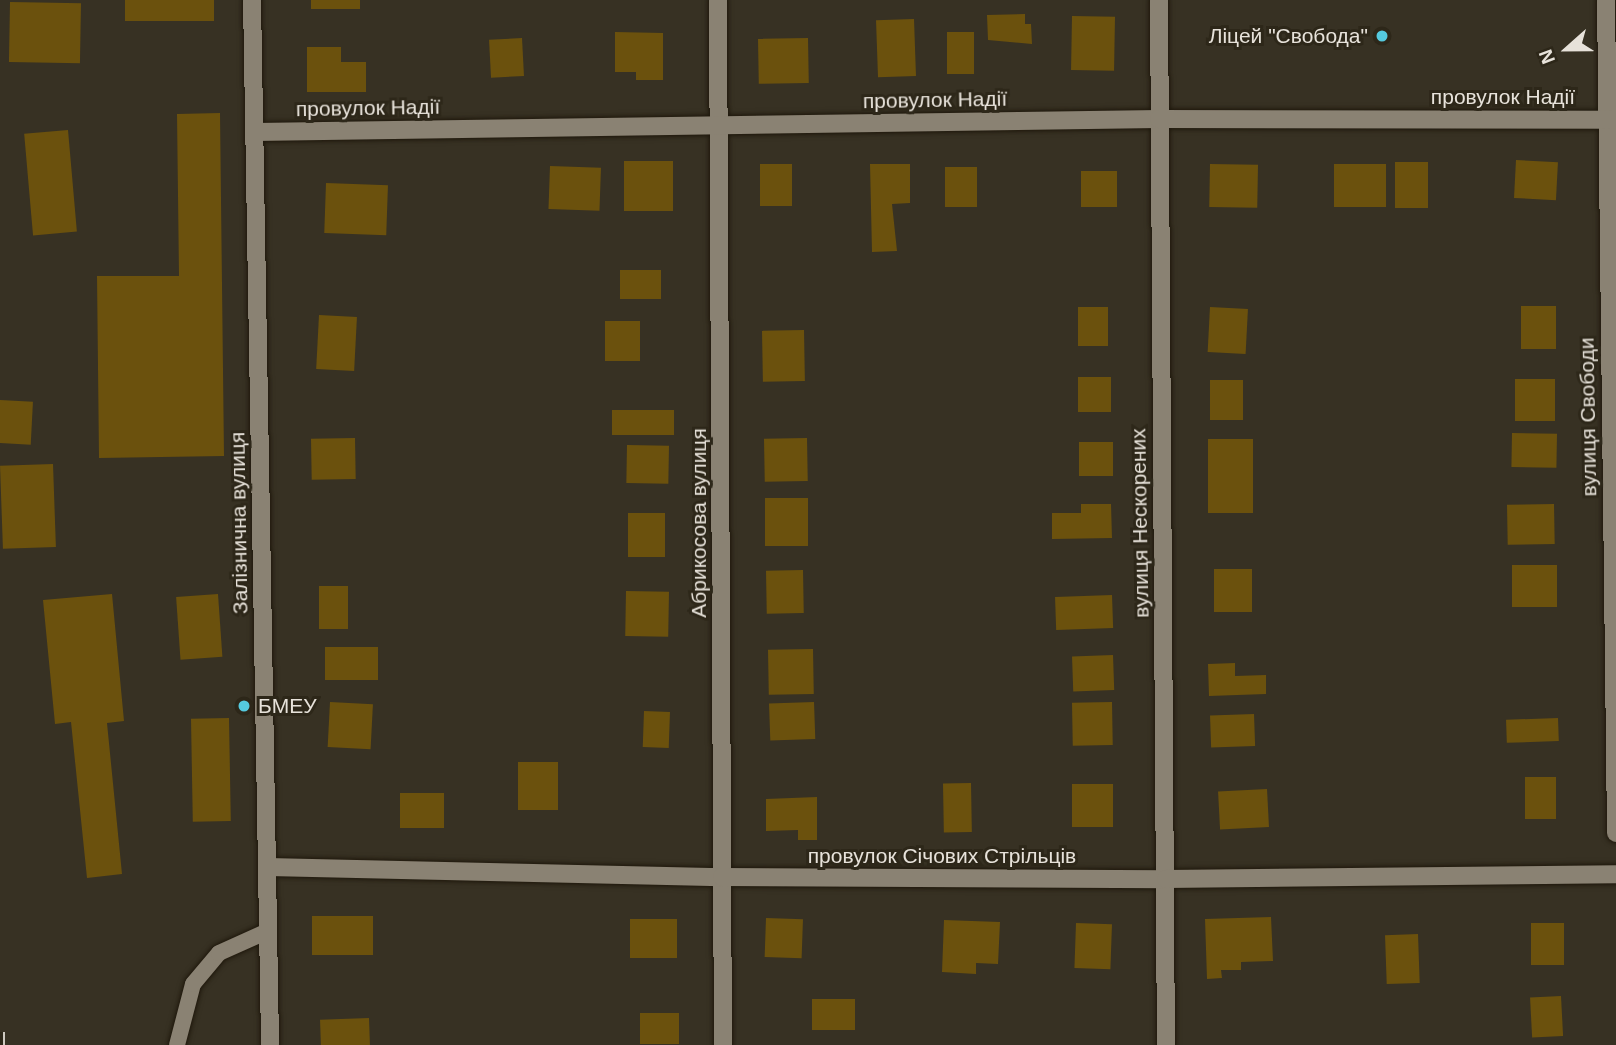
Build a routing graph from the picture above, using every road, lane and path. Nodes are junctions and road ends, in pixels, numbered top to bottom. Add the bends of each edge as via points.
1 (252, 0) edge
2 (719, 0) edge
3 (1159, 0) edge
4 (1606, 0) edge
5 (1159, 119) junction
6 (1611, 120) edge
7 (720, 127) junction
8 (255, 132) junction
9 (1616, 833) edge
10 (268, 867) junction
11 (1616, 874) edge
12 (722, 877) junction
13 (1166, 879) junction
14 (268, 931) junction
15 (177, 1045) edge
16 (270, 1045) edge
17 (723, 1045) edge
18 (1166, 1045) edge

1 - 8 street, Залізнична вулиця
2 - 7 street, Абрикосова вулиця
3 - 5 street, вулиця Нескорених
4 - 6 street, вулиця Свободи
5 - 6 street, провулок Надії
5 - 7 street, провулок Надії
5 - 13 street, вулиця Нескорених
6 - 9 street, вулиця Свободи
7 - 8 street, провулок Надії
7 - 12 street, Абрикосова вулиця
8 - 10 street, Залізнична вулиця
10 - 12 street, провулок Січових Стрільців
10 - 14 street, Залізнична вулиця
11 - 13 street, провулок Січових Стрільців
12 - 13 street, провулок Січових Стрільців
12 - 17 street, Абрикосова вулиця
13 - 18 street, вулиця Нескорених
14 - 15 lane via 219,953 193,985
14 - 16 street, Залізнична вулиця

